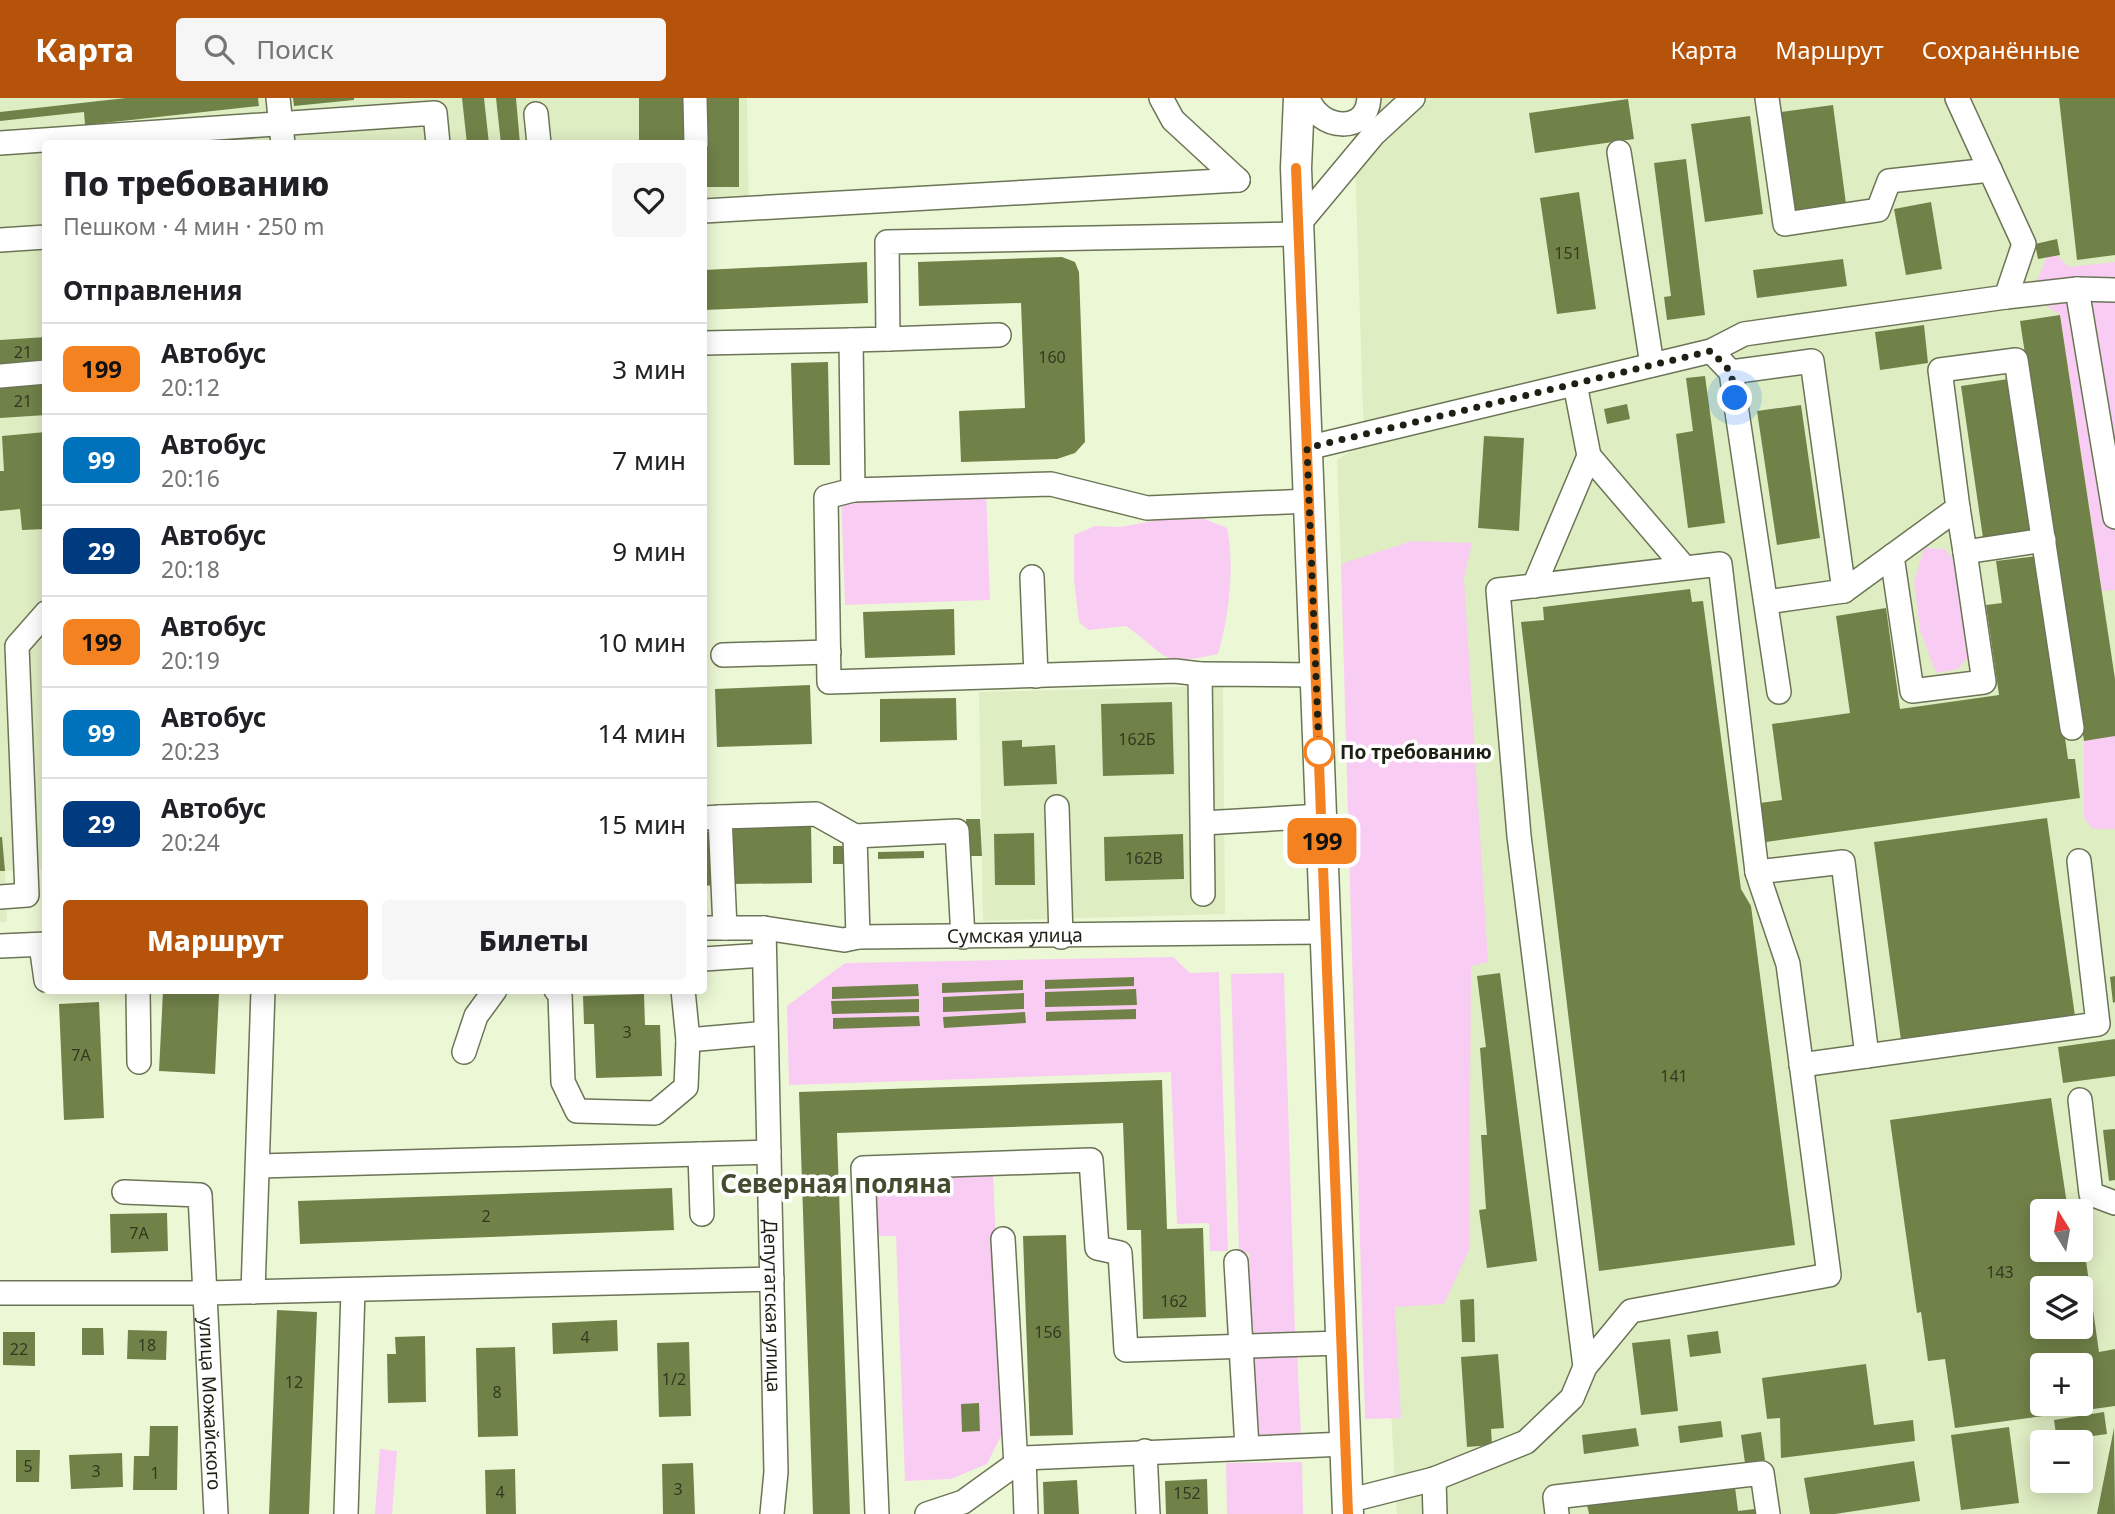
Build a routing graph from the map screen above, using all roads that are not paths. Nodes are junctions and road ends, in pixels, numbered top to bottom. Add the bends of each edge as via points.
1 (278, 98) edge
2 (695, 98) edge
3 (1161, 98) edge
4 (1284, 98) edge
5 (1299, 98) edge
6 (1308, 98) edge
7 (1369, 98) edge
8 (1413, 98) edge
9 (1767, 98) edge
10 (1957, 98) edge
11 (536, 114) dead end
12 (282, 134) edge
13 (94, 140) edge
14 (438, 140) edge
15 (539, 140) edge
16 (696, 140) edge
17 (42, 142) edge
18 (0, 143) edge
19 (1619, 152) dead end
20 (1296, 168) junction
21 (1990, 170) junction
22 (707, 211) edge
23 (1299, 229) junction
24 (42, 237) edge
25 (0, 240) edge
26 (2077, 289) junction
27 (2115, 290) edge
28 (2006, 296) junction
29 (999, 335) dead end
30 (888, 339) junction
31 (851, 340) junction
32 (707, 343) edge
33 (1711, 351) junction
34 (1652, 365) junction
35 (42, 372) edge
36 (1731, 372) junction
37 (0, 376) edge
38 (1575, 384) junction
39 (1307, 448) junction
40 (1589, 456) junction
41 (853, 490) junction
42 (1309, 501) junction
43 (1958, 508) junction
44 (2115, 517) edge
45 (2044, 540) junction
46 (1965, 552) junction
47 (1892, 556) junction
48 (1684, 567) junction
49 (1032, 577) dead end
50 (1534, 586) junction
51 (1844, 591) junction
52 (1766, 602) junction
53 (42, 618) edge
54 (829, 652) junction
55 (723, 655) dead end
56 (1200, 674) junction
57 (1316, 675) junction
58 (1036, 676) junction
59 (1779, 692) dead end
60 (2072, 728) dead end
61 (1057, 807) dead end
62 (1321, 816) junction
63 (712, 818) edge
64 (1203, 822) junction
65 (855, 836) junction
66 (2079, 861) dead end
67 (1757, 872) junction
68 (1203, 894) dead end
69 (0, 897) edge
70 (714, 928) edge
71 (764, 928) junction
72 (1325, 932) junction
73 (858, 937) junction
74 (963, 937) junction
75 (1061, 937) junction
76 (42, 944) edge
77 (0, 946) edge
78 (764, 956) junction
79 (707, 959) edge
80 (138, 994) edge
81 (263, 994) edge
82 (492, 994) edge
83 (560, 994) edge
84 (683, 994) edge
85 (766, 1033) junction
86 (688, 1041) junction
87 (464, 1052) dead end
88 (1867, 1056) junction
89 (139, 1062) dead end
90 (1801, 1065) junction
91 (2080, 1100) dead end
92 (769, 1152) junction
93 (700, 1154) junction
94 (259, 1166) junction
95 (124, 1192) dead end
96 (2115, 1203) edge
97 (702, 1214) dead end
98 (1003, 1239) dead end
99 (1236, 1262) dead end
100 (772, 1279) junction
101 (353, 1290) junction
102 (253, 1292) junction
103 (0, 1293) edge
104 (206, 1293) junction
105 (1341, 1343) junction
106 (1241, 1346) junction
107 (1585, 1367) junction
108 (1345, 1444) junction
109 (1247, 1447) junction
110 (1144, 1451) junction
111 (1020, 1462) junction
112 (1434, 1479) junction
113 (1347, 1508) edge
114 (1022, 1513) edge
115 (216, 1514) edge
116 (346, 1514) edge
117 (772, 1514) edge
118 (877, 1514) edge
119 (927, 1514) edge
120 (1148, 1514) edge
121 (1435, 1514) edge
122 (1557, 1514) edge
123 (1768, 1514) edge

1 - 12 street
2 - 16 street
3 - 22 street via 1173,120 1238,180
4 - 20 main road
5 - 20 main road
6 - 7 street via 1317,116 1334,124 1358,120 1366,113
8 - 23 street via 1374,134
9 - 21 street via 1785,224 1878,210 1889,181
10 - 21 street
11 - 15 street
12 - 13 street
12 - 14 street via 435,113
17 - 18 street
19 - 34 street
20 - 23 main road
21 - 28 street via 2024,244
23 - 30 street via 887,242
23 - 39 main road
24 - 25 street
26 - 27 street
26 - 28 street
26 - 44 street
28 - 33 street via 1744,334
29 - 30 street
30 - 31 street
31 - 32 street
31 - 41 street
33 - 34 street
33 - 36 street
34 - 38 street
35 - 37 street
36 - 51 street via 1812,361
36 - 52 street
38 - 39 street
38 - 40 street
39 - 42 main road
40 - 48 street
40 - 50 street
41 - 42 street via 1051,484 1147,508
41 - 54 street via 826,497
42 - 57 main road
43 - 45 street via 1940,370 2016,360
43 - 46 street
43 - 47 street
45 - 46 street
45 - 60 street
46 - 47 street via 1984,682 1912,691
47 - 51 street
48 - 50 street
48 - 67 street via 1720,564
49 - 58 street
50 - 107 street via 1498,590 1519,836
51 - 52 street
52 - 59 street
53 - 69 street via 17,646 27,895
54 - 55 street
54 - 58 street via 829,682
56 - 57 street
56 - 58 street
56 - 64 street
57 - 62 main road
61 - 75 street
62 - 64 street
62 - 72 main road
63 - 65 street via 816,814
63 - 70 street
64 - 68 street
65 - 73 street
65 - 74 street via 957,831
66 - 88 street via 2098,1024
67 - 88 street via 1843,862
67 - 90 street via 1788,964
70 - 71 street, Сумская улица
71 - 73 street, Сумская улица via 844,940
71 - 78 street, Депутатская улица
72 - 75 street, Сумская улица
72 - 105 main road
73 - 74 street, Сумская улица
74 - 75 street, Сумская улица
76 - 77 street
78 - 79 street
78 - 85 street, Депутатская улица
80 - 89 street
81 - 94 street
82 - 87 street via 476,1016
83 - 86 street via 563,1082 577,1111 655,1113 686,1087
84 - 86 street
85 - 86 street
85 - 92 street, Депутатская улица
88 - 90 street
90 - 107 street via 1829,1275 1631,1311
91 - 96 street via 2091,1194
92 - 93 street
92 - 100 street, Депутатская улица
93 - 94 street
93 - 97 street
94 - 102 street
95 - 104 street, улица Можайского via 200,1195
98 - 111 street
99 - 106 street
100 - 101 street
100 - 117 street, Депутатская улица via 776,1472
101 - 102 street
101 - 116 street
102 - 104 street
103 - 104 street
104 - 115 street, улица Можайского
105 - 106 street
105 - 108 main road
106 - 109 street
106 - 118 street via 1126,1350 1120,1253 1097,1248 1091,1160 863,1168
107 - 112 street via 1572,1398 1526,1442
108 - 109 street
108 - 113 main road
109 - 110 street
110 - 111 street
110 - 120 street
111 - 114 street
111 - 119 street via 963,1502
112 - 113 street
112 - 121 street
122 - 123 street via 1555,1497 1762,1473

